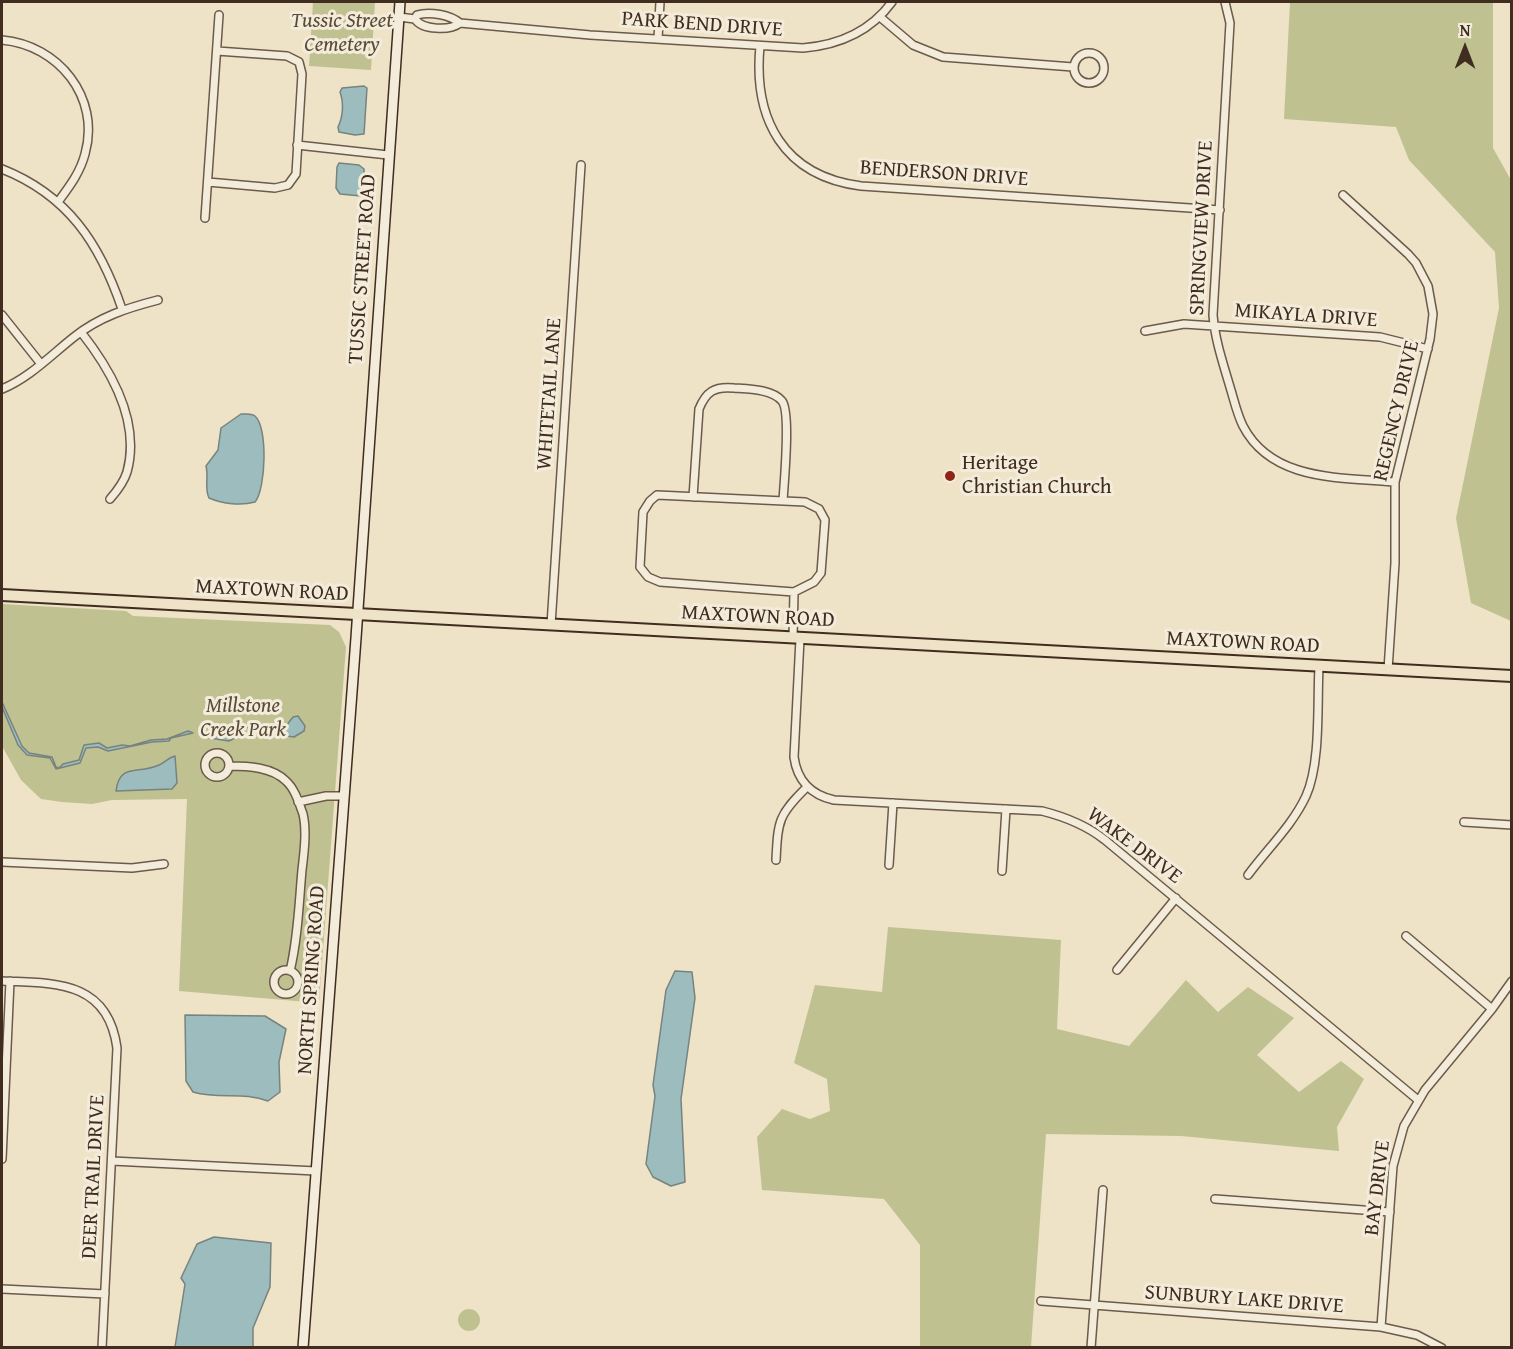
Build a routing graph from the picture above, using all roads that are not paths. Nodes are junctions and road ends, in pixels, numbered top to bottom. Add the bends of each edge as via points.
1 (400, 2) edge
2 (660, 2) edge
3 (892, 2) edge
4 (1225, 2) edge
5 (219, 15) dead end
6 (880, 16) junction
7 (399, 17) junction
8 (415, 19) junction
9 (459, 23) junction
10 (658, 39) junction
11 (2, 40) edge
12 (760, 46) junction
13 (217, 51) junction
14 (1073, 67) junction
15 (297, 144) junction
16 (388, 155) junction
17 (581, 165) dead end
18 (2, 170) edge
19 (208, 182) junction
20 (1343, 195) dead end
21 (58, 202) junction
22 (1220, 210) junction
23 (205, 218) dead end
24 (158, 300) dead end
25 (122, 309) junction
26 (2, 315) edge
27 (1214, 326) junction
28 (1145, 331) dead end
29 (81, 332) junction
30 (1428, 349) junction
31 (41, 364) junction
32 (2, 389) edge
33 (1395, 482) junction
34 (693, 497) junction
35 (110, 499) dead end
36 (783, 501) junction
37 (794, 592) junction
38 (2, 595) edge
39 (358, 615) junction
40 (551, 625) junction
41 (797, 638) junction
42 (1319, 666) junction
43 (1388, 670) junction
44 (1512, 676) edge
45 (229, 766) dead end
46 (807, 787) junction
47 (344, 796) junction
48 (298, 802) junction
49 (893, 803) junction
50 (1006, 809) junction
51 (1464, 822) dead end
52 (1512, 825) edge
53 (2, 861) edge
54 (776, 861) dead end
55 (164, 864) dead end
56 (890, 865) dead end
57 (1002, 871) dead end
58 (1248, 875) dead end
59 (1176, 898) junction
60 (1406, 936) dead end
61 (1117, 970) dead end
62 (290, 971) dead end
63 (2, 981) edge
64 (10, 981) junction
65 (1512, 981) edge
66 (1492, 1009) junction
67 (1418, 1100) junction
68 (2, 1159) edge
69 (112, 1161) junction
70 (316, 1171) junction
71 (1103, 1190) dead end
72 (1215, 1199) dead end
73 (1390, 1212) junction
74 (2, 1289) edge
75 (105, 1294) junction
76 (1041, 1301) dead end
77 (1094, 1305) junction
78 (1381, 1327) junction
79 (102, 1347) edge
80 (303, 1347) edge
81 (1091, 1347) edge
82 (1442, 1347) edge

1 - 7 main road, TUSSIC STREET ROAD
2 - 10 street
3 - 6 street, PARK BEND DRIVE
4 - 22 street, SPRINGVIEW DRIVE via 1230,23
5 - 13 street
6 - 12 street, PARK BEND DRIVE via 836,43 803,48
6 - 14 street via 913,45 943,57
7 - 8 street, PARK BEND DRIVE
7 - 16 main road, TUSSIC STREET ROAD
8 - 9 street, PARK BEND DRIVE via 423,26 452,28
8 - 9 street, PARK BEND DRIVE via 423,13 449,16
9 - 10 street, PARK BEND DRIVE
10 - 12 street, PARK BEND DRIVE
11 - 21 street via 32,46 53,59 72,78 83,100 88,127 86,152 76,177
12 - 22 street, BENDERSON DRIVE via 760,95 774,132 792,156 838,182
13 - 15 street via 287,56 299,63 302,74
13 - 19 street
14 - 14 street via 1079,57 1090,52 1102,59 1105,69 1101,78 1089,83 1077,78
15 - 16 street
15 - 19 street via 296,174 288,185 275,188
16 - 39 main road, TUSSIC STREET ROAD
17 - 40 street, WHITETAIL LANE
18 - 21 street
19 - 23 street
20 - 30 street, REGENCY DRIVE via 1408,254 1423,274 1433,314
21 - 25 street via 99,252
22 - 27 street, SPRINGVIEW DRIVE
24 - 25 street
25 - 29 street
26 - 31 street
27 - 28 street, MIKAYLA DRIVE via 1184,324
27 - 30 street, MIKAYLA DRIVE via 1380,337
27 - 33 street, SPRINGVIEW DRIVE via 1238,414 1261,450 1283,465 1308,473
29 - 31 street
29 - 35 street via 112,378 127,417 127,472
30 - 33 street, REGENCY DRIVE
31 - 32 street
33 - 43 street, REGENCY DRIVE via 1395,563
34 - 36 street
34 - 36 street via 699,410 704,397 715,389 732,387 771,393 783,402 787,416
34 - 37 street via 657,495 643,512 640,567 648,577 660,582
36 - 37 street via 805,502 819,509 825,520 821,573 814,582
37 - 41 street
38 - 39 main road, MAXTOWN ROAD
39 - 40 main road, MAXTOWN ROAD
39 - 47 main road, NORTH SPRING ROAD
40 - 41 main road, MAXTOWN ROAD
41 - 42 main road, MAXTOWN ROAD
41 - 46 street via 794,757 797,773
42 - 43 main road, MAXTOWN ROAD
42 - 58 street via 1314,767 1309,790 1298,811
43 - 44 main road, MAXTOWN ROAD
45 - 48 street via 254,767 286,780
46 - 49 street, WAKE DRIVE via 834,800
46 - 54 street via 788,805 779,822
47 - 48 street
47 - 70 main road, NORTH SPRING ROAD
48 - 62 street via 303,815 304,846
49 - 50 street, WAKE DRIVE
49 - 56 street
50 - 57 street
50 - 59 street, WAKE DRIVE via 1058,815 1083,825
51 - 52 street
53 - 55 street via 132,868
59 - 61 street
59 - 67 street, WAKE DRIVE
60 - 66 street
63 - 64 street
64 - 68 street
64 - 69 street, DEER TRAIL DRIVE via 71,987 90,997 104,1011 117,1048
65 - 66 street, BAY DRIVE
66 - 67 street, BAY DRIVE
67 - 73 street, BAY DRIVE via 1399,1138
69 - 70 street
69 - 75 street, DEER TRAIL DRIVE
70 - 80 main road, NORTH SPRING ROAD
71 - 77 street
72 - 73 street
73 - 78 street, BAY DRIVE
74 - 75 street
75 - 79 street, DEER TRAIL DRIVE
76 - 77 street, SUNBURY LAKE DRIVE
77 - 78 street, SUNBURY LAKE DRIVE
77 - 81 street
78 - 82 street, SUNBURY LAKE DRIVE via 1418,1335

